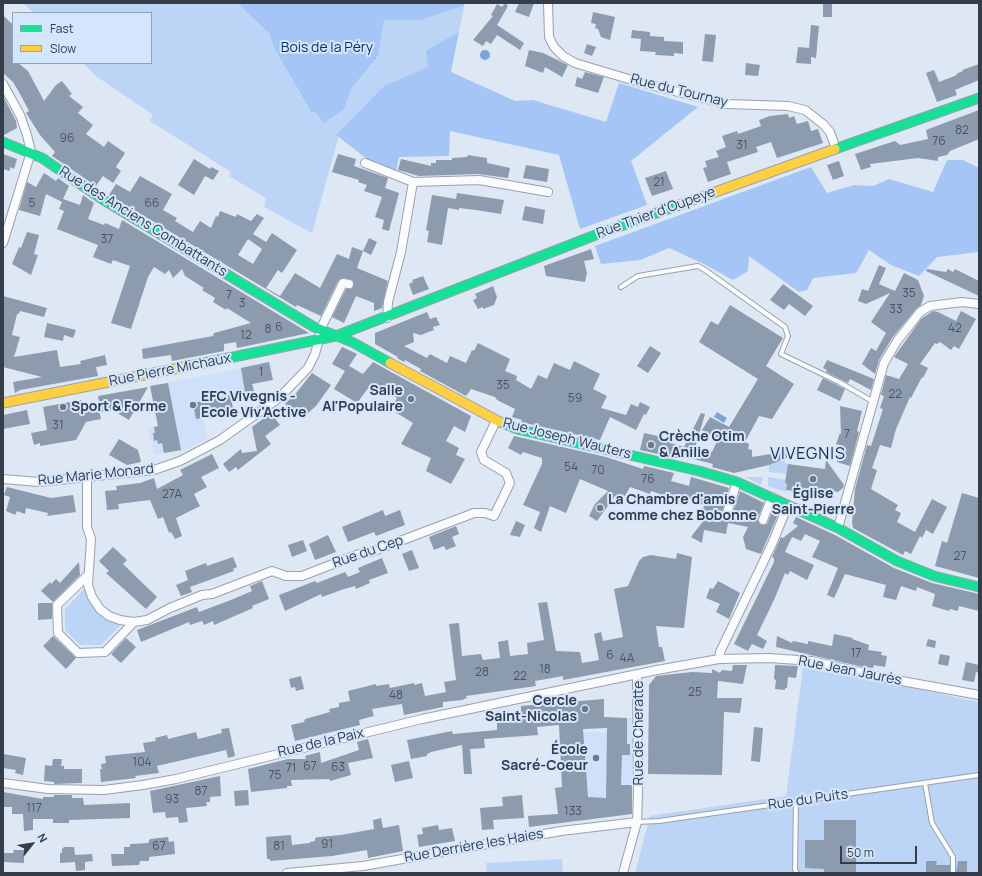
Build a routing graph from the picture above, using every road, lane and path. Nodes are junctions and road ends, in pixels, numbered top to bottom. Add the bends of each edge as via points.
1 (548, 3) edge
2 (3, 84) edge
3 (979, 98) edge
4 (3, 142) edge
5 (836, 149) junction
6 (31, 152) junction
7 (365, 163) dead end
8 (413, 182) junction
9 (548, 192) dead end
10 (3, 243) edge
11 (349, 284) dead end
12 (621, 287) dead end
13 (979, 304) edge
14 (387, 318) junction
15 (320, 330) junction
16 (336, 336) junction
17 (319, 340) junction
18 (872, 401) junction
19 (3, 403) edge
20 (496, 421) junction
21 (87, 478) junction
22 (3, 479) edge
23 (737, 482) junction
24 (772, 497) junction
25 (788, 504) junction
26 (727, 513) dead end
27 (763, 520) dead end
28 (838, 528) junction
29 (87, 576) junction
30 (979, 587) edge
31 (134, 622) junction
32 (719, 659) junction
33 (637, 674) junction
34 (979, 695) edge
35 (979, 775) edge
36 (3, 783) edge
37 (925, 783) junction
38 (796, 801) junction
39 (637, 822) junction
40 (287, 873) edge
41 (623, 873) edge
42 (797, 873) edge
43 (953, 873) edge

1 - 5 street, Rue du Tournay via 548,37 563,56 642,83 727,104 788,106 804,110 830,132
2 - 6 street via 20,115
3 - 5 street, Rue Thier d'Oupeye
4 - 6 street, Rue des Anciens Combattants
5 - 14 street, Rue Thier d'Oupeye via 598,234
6 - 10 street
6 - 15 street, Rue des Anciens Combattants via 102,199
7 - 8 street
8 - 9 street via 479,180
8 - 14 street via 401,252 388,302
11 - 15 street via 344,284
12 - 18 lane via 638,276 698,266 785,327 788,336 781,354
13 - 18 street via 946,303 930,306 920,312 896,341 884,363
14 - 16 street, Rue Thier d'Oupeye
15 - 16 street, Rue des Anciens Combattants
15 - 17 street, Rue Marie Monard
16 - 17 street, Rue Pierre Michaux
16 - 20 street, Rue Joseph Wauters via 352,342
17 - 19 street, Rue Pierre Michaux
17 - 21 street, Rue Marie Monard via 308,368 288,390 220,440 180,461 154,470
18 - 28 street
20 - 23 street, Rue Joseph Wauters via 517,429
20 - 31 street, Rue du Cep via 481,452 484,460 506,473 510,482 494,516 474,513 302,576 286,576 272,571 212,594 202,595 147,620
21 - 22 street, Rue Marie Monard via 39,482
21 - 29 street, Rue du Cep via 87,527 91,539
23 - 24 street, Rue Joseph Wauters
23 - 26 street
24 - 25 street, Rue Joseph Wauters
24 - 27 street
25 - 28 street, Rue Joseph Wauters
25 - 32 street
28 - 30 street, Rue Joseph Wauters via 898,561 934,576
29 - 31 street, Rue du Cep via 92,597 100,609 108,616
29 - 31 street via 57,605 58,633 78,653 105,652
32 - 33 street, Rue de Cheratte
32 - 34 street, Rue Jean Jaurès via 769,658 812,661 885,678
33 - 36 street, Rue de la Paix via 422,719 143,785 104,790
33 - 39 street, Rue de Cheratte
35 - 37 lane, Rue du Puits
37 - 38 lane, Rue du Puits
37 - 43 lane via 932,822 953,857
38 - 39 lane, Rue du Puits
38 - 42 lane
39 - 40 street, Rue Derrière les Haies via 561,831 363,866
39 - 41 street, Rue de Cheratte

